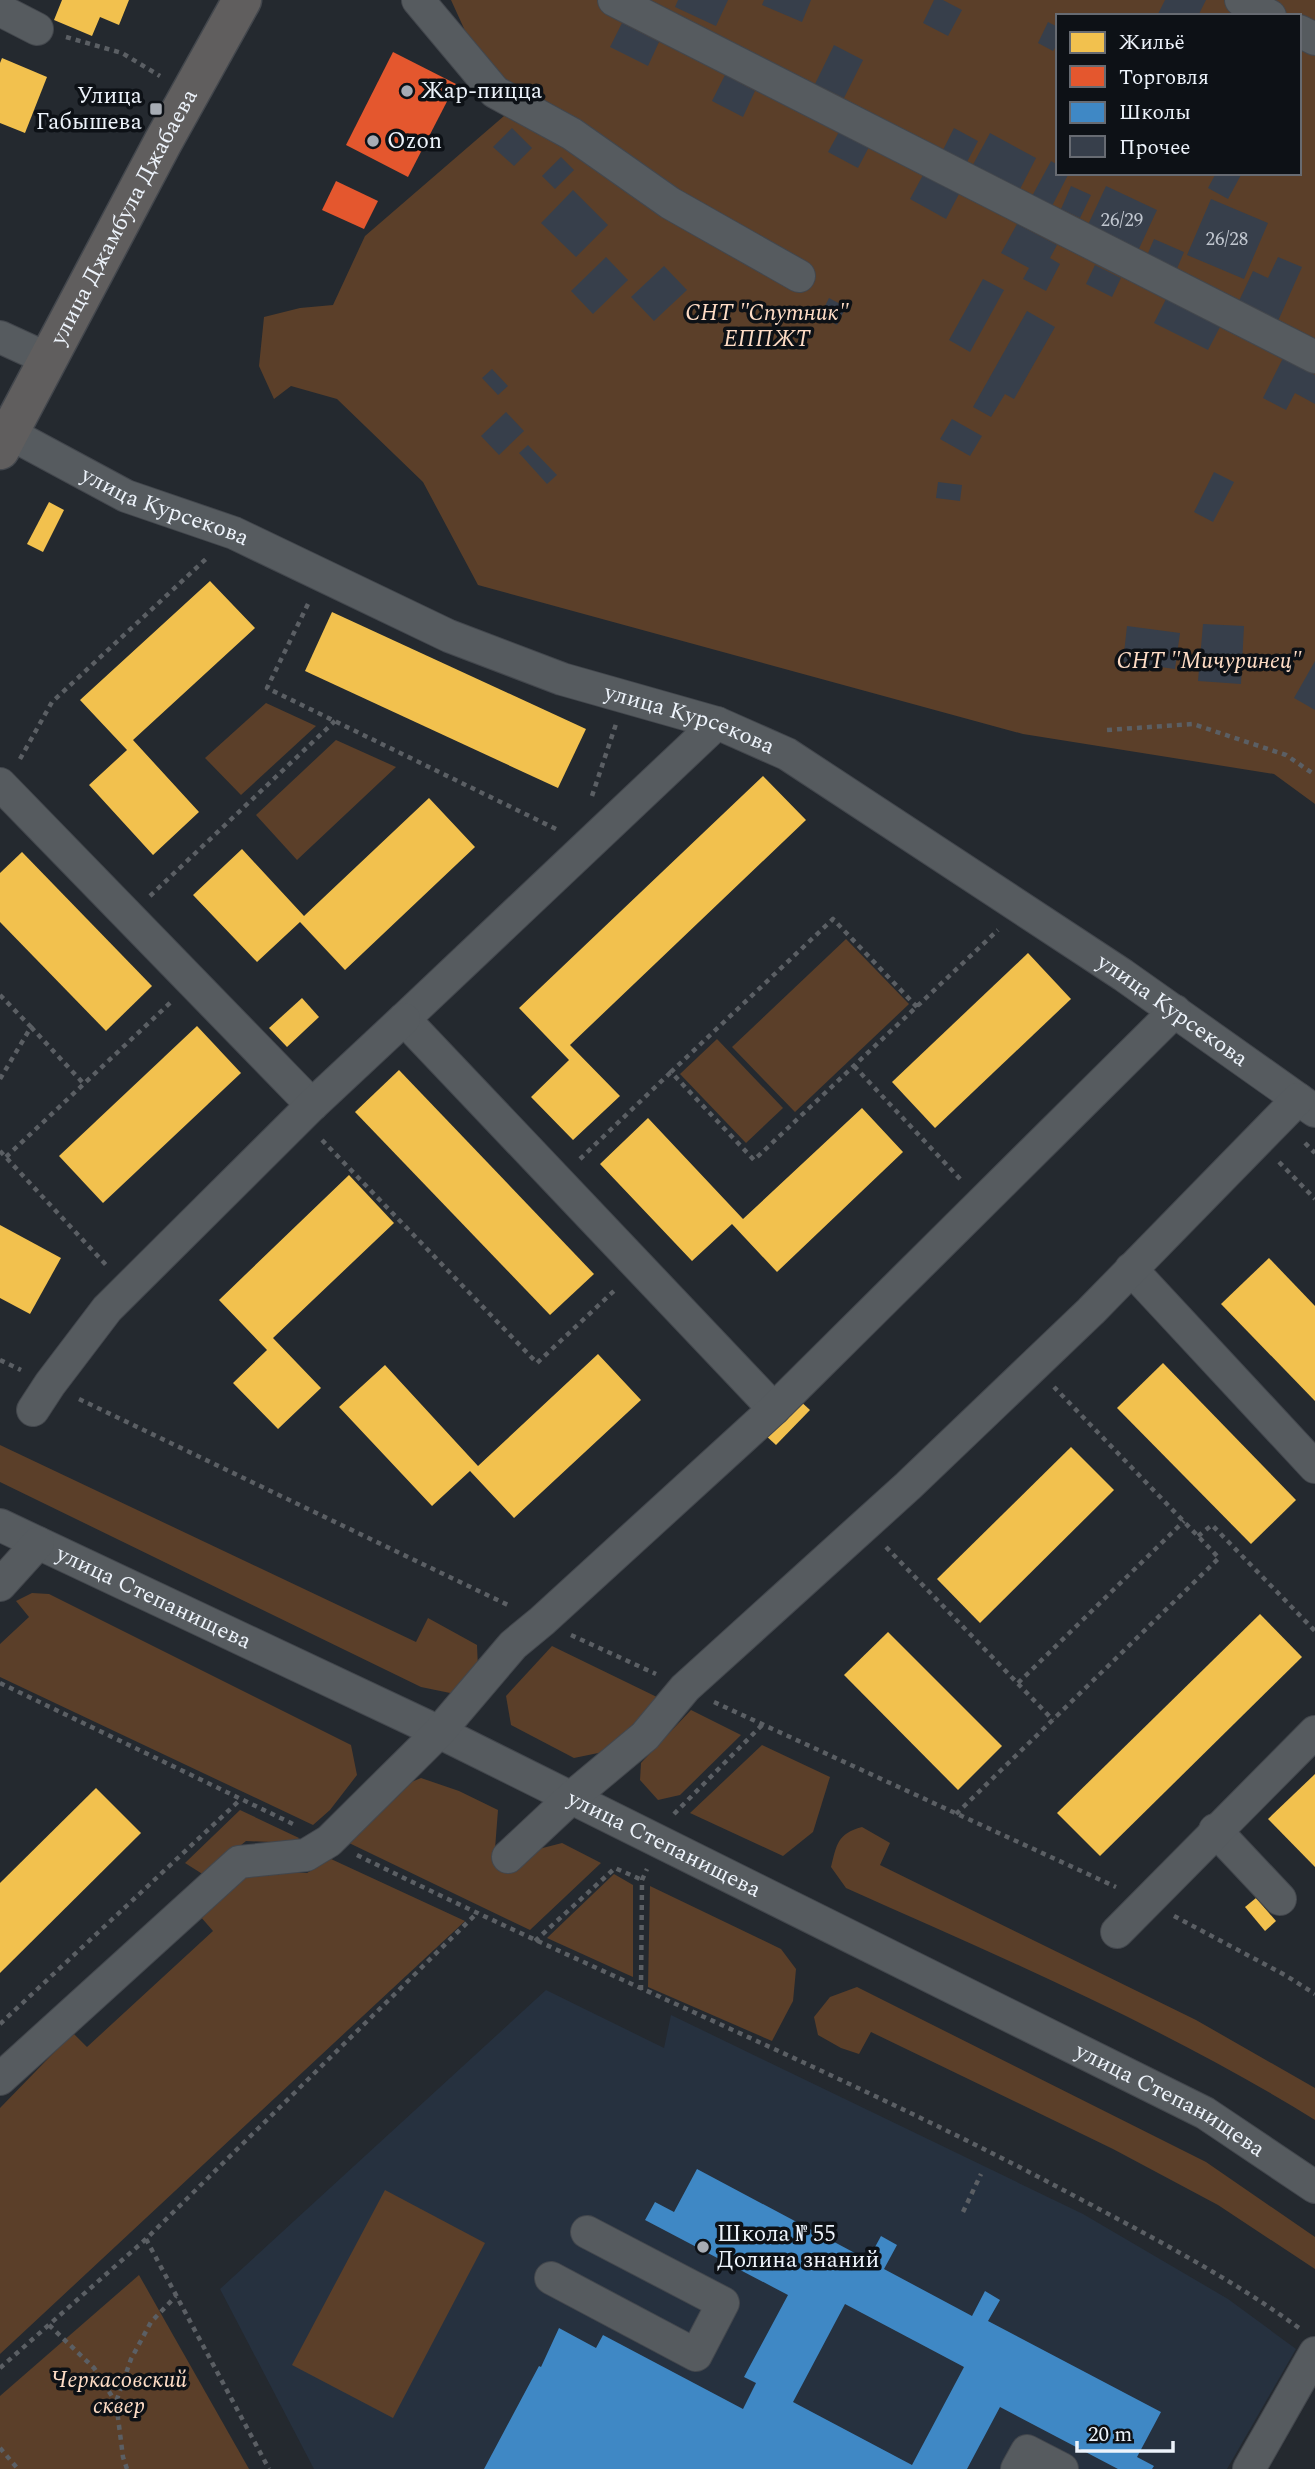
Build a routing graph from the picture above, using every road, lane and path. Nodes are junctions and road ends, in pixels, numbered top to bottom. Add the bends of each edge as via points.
1 (242, 0) edge
2 (418, 0) edge
3 (614, 0) edge
4 (1241, 0) edge
5 (0, 10) edge
6 (1266, 14) edge
7 (37, 29) joint
8 (163, 78) dead end
9 (799, 276) dead end
10 (0, 337) edge
11 (1315, 357) edge
12 (48, 359) junction
13 (4, 442) edge
14 (234, 533) junction
15 (322, 575) junction
16 (625, 697) junction
17 (335, 721) junction
18 (717, 723) junction
19 (1107, 730) dead end
20 (1315, 775) edge
21 (2, 786) edge
22 (590, 803) dead end
23 (577, 856) junction
24 (1021, 908) junction
25 (128, 917) junction
26 (192, 982) junction
27 (0, 995) edge
28 (916, 1007) junction
29 (1175, 1011) junction
30 (404, 1019) junction
31 (31, 1027) junction
32 (854, 1066) junction
33 (671, 1072) junction
34 (0, 1079) edge
35 (84, 1084) junction
36 (1306, 1105) edge
37 (306, 1111) junction
38 (1257, 1140) junction
39 (0, 1151) edge
40 (6, 1157) junction
41 (557, 1181) junction
42 (1315, 1199) edge
43 (982, 1202) junction
44 (640, 1267) junction
45 (1130, 1269) junction
46 (128, 1288) junction
47 (1034, 1366) junction
48 (774, 1409) junction
49 (33, 1410) dead end
50 (1315, 1467) edge
51 (1184, 1521) junction
52 (0, 1525) edge
53 (865, 1525) junction
54 (1198, 1536) junction
55 (38, 1543) junction
56 (0, 1585) edge
57 (1315, 1631) edge
58 (0, 1683) edge
59 (1018, 1683) junction
60 (1053, 1720) junction
61 (439, 1732) junction
62 (1315, 1732) edge
63 (572, 1797) junction
64 (241, 1799) junction
65 (956, 1814) dead end
66 (1216, 1830) junction
67 (329, 1841) junction
68 (508, 1857) dead end
69 (642, 1880) dead end
70 (1280, 1899) dead end
71 (476, 1914) junction
72 (1117, 1932) dead end
73 (535, 1941) junction
74 (0, 2024) edge
75 (0, 2079) edge
76 (981, 2175) dead end
77 (1315, 2187) edge
78 (963, 2212) dead end
79 (587, 2232) dead end
80 (146, 2239) junction
81 (551, 2278) dead end
82 (176, 2296) junction
83 (49, 2325) junction
84 (1310, 2342) edge
85 (0, 2368) edge
86 (116, 2402) junction
87 (0, 2448) edge
88 (18, 2469) edge
89 (127, 2469) edge
90 (269, 2469) edge
91 (1017, 2469) edge
92 (1062, 2469) edge
93 (1249, 2469) edge

1 - 12 main road, улица Джамбула Джабаева
2 - 9 street via 495,92 572,134 670,203
3 - 11 street
4 - 6 street
5 - 7 street
7 - 8 path via 122,53
10 - 12 street
12 - 13 main road, улица Джамбула Джабаева
13 - 14 street, улица Курсекова via 126,496
14 - 15 street, улица Курсекова
14 - 21 path via 52,702
15 - 16 street, улица Курсекова via 449,636 562,679
15 - 17 path via 267,688
16 - 18 street, улица Курсекова
16 - 22 path
17 - 23 path via 556,827
17 - 25 path
18 - 23 street
18 - 24 street, улица Курсекова via 787,754
19 - 20 path via 1193,724 1286,755
21 - 25 street
23 - 30 street
24 - 28 path
24 - 29 street, улица Курсекова
25 - 26 street
26 - 35 path
26 - 37 street
27 - 31 path
28 - 32 path
28 - 33 path via 833,919
29 - 36 street, улица Курсекова
29 - 43 street
30 - 37 street
30 - 41 street
31 - 34 path
31 - 35 path
32 - 33 path via 754,1160
32 - 43 path
33 - 41 path
35 - 40 path
36 - 38 street
37 - 44 path via 537,1363
37 - 46 street
38 - 42 path
38 - 45 street
39 - 40 path
40 - 46 path
41 - 44 street
43 - 48 street
44 - 48 street
45 - 47 street
45 - 50 street
46 - 49 street via 107,1309
47 - 51 path
47 - 53 street
48 - 61 street via 513,1645
51 - 54 path
51 - 59 path
52 - 55 street, улица Степанищева
53 - 59 path
53 - 63 street via 685,1688 645,1736
54 - 57 path via 1212,1525
54 - 60 path via 1219,1558
55 - 56 street
55 - 61 street, улица Степанищева
58 - 64 path
59 - 60 path
60 - 65 path
61 - 63 street, улица Степанищева
61 - 67 street
62 - 66 street
63 - 68 street
63 - 77 street, улица Степанищева via 1205,2113
64 - 67 path
64 - 74 path
66 - 70 street
66 - 72 street
67 - 71 path
67 - 75 street via 306,1855 239,1862
69 - 73 path via 615,1868
71 - 73 path
71 - 80 path
73 - 84 path via 962,2137 1260,2299
76 - 78 path
79 - 81 street via 723,2304 696,2354
80 - 82 path
80 - 83 path
82 - 86 path via 151,2322
82 - 90 path
83 - 85 path
83 - 86 path via 94,2368
84 - 93 street
86 - 89 path
87 - 88 path
91 - 92 street via 1027,2451

